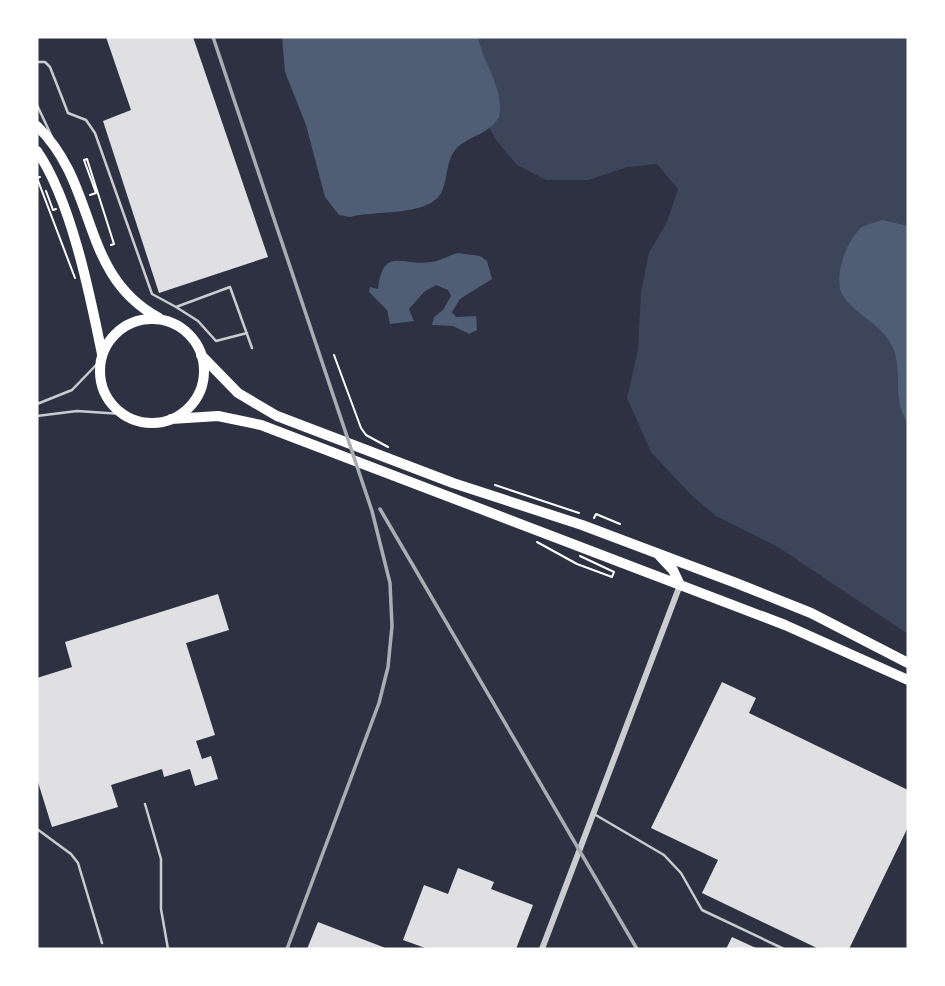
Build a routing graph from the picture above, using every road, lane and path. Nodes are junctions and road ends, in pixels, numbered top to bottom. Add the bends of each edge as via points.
1 (37, 62) edge
2 (37, 105) edge
3 (37, 126) edge
4 (58, 149) junction
5 (37, 151) edge
6 (100, 192) dead end
7 (50, 211) dead end
8 (100, 252) junction
9 (86, 279) junction
10 (176, 307) junction
11 (162, 319) junction
12 (247, 333) junction
13 (252, 348) dead end
14 (201, 355) junction
15 (334, 355) dead end
16 (101, 358) junction
17 (37, 404) edge
18 (122, 414) junction
19 (37, 416) edge
20 (171, 419) junction
21 (398, 463) junction
22 (484, 493) junction
23 (573, 510) dead end
24 (531, 528) junction
25 (654, 551) junction
26 (577, 564) dead end
27 (680, 585) junction
28 (908, 663) edge
29 (908, 680) edge
30 (145, 804) dead end
31 (594, 814) junction
32 (37, 829) edge
33 (102, 943) dead end
34 (168, 949) edge
35 (542, 949) edge
36 (784, 949) edge

1 - 10 lane via 50,67 68,113 86,120 95,133 149,289
2 - 4 lane
3 - 4 main road
4 - 8 main road via 76,182
5 - 9 main road via 59,196
6 - 8 path via 114,244
7 - 9 path via 74,278
8 - 11 main road via 119,287
9 - 16 main road
10 - 12 lane via 200,322 216,341
10 - 12 lane via 230,287
11 - 14 main road via 189,334
11 - 16 main road via 125,326
12 - 13 lane
14 - 20 main road via 204,376 197,396
14 - 21 main road via 227,384 258,407
15 - 21 path via 361,428 386,445
16 - 17 lane via 72,390
16 - 18 main road via 103,391
18 - 19 lane via 77,411
18 - 20 main road via 142,422
20 - 24 main road via 207,415 249,421
21 - 22 main road
22 - 23 path via 489,485 500,486
22 - 25 main road
24 - 26 path via 531,539
24 - 27 main road
25 - 27 main road via 673,570
25 - 28 main road via 800,609
27 - 29 main road via 795,629
27 - 31 street
30 - 34 lane via 161,859 161,909
31 - 35 street
31 - 36 lane via 664,855 681,873 702,910
32 - 33 lane via 78,863

